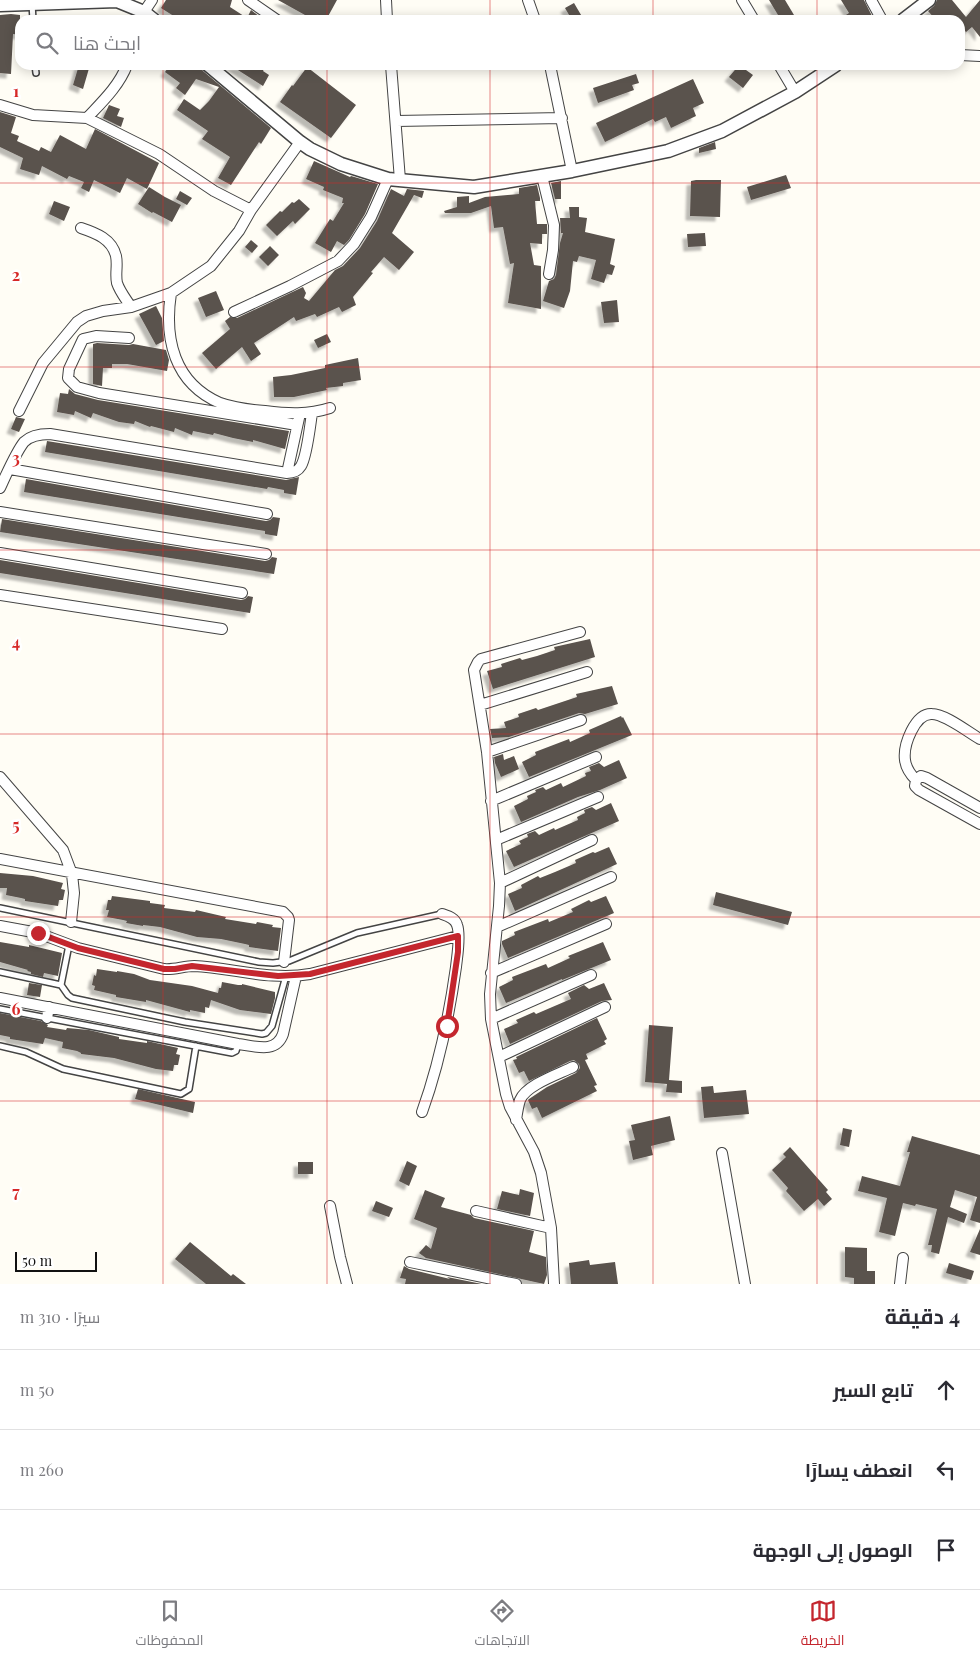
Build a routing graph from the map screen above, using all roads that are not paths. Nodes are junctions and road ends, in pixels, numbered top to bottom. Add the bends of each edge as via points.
1 (152, 0) edge
2 (248, 0) edge
3 (386, 0) edge
4 (528, 0) edge
5 (742, 0) edge
6 (871, 0) edge
7 (929, 0) edge
8 (32, 4) junction
9 (0, 5) edge
10 (33, 15) edge
11 (144, 15) edge
12 (150, 15) edge
13 (269, 15) edge
14 (387, 15) edge
15 (533, 15) edge
16 (751, 15) edge
17 (879, 15) edge
18 (910, 15) edge
19 (965, 55) edge
20 (980, 56) edge
21 (36, 70) edge
22 (125, 70) edge
23 (214, 70) edge
24 (391, 70) edge
25 (551, 70) edge
26 (782, 70) edge
27 (828, 70) edge
28 (36, 73) dead end
29 (795, 92) junction
30 (0, 105) edge
31 (87, 118) junction
32 (562, 118) junction
33 (396, 122) junction
34 (300, 142) junction
35 (572, 171) junction
36 (542, 176) junction
37 (394, 179) junction
38 (251, 210) junction
39 (81, 228) dead end
40 (549, 274) dead end
41 (171, 293) junction
42 (131, 307) junction
43 (234, 312) dead end
44 (129, 338) dead end
45 (330, 408) dead end
46 (19, 411) dead end
47 (312, 413) junction
48 (299, 419) junction
49 (10, 470) junction
50 (287, 473) junction
51 (0, 488) edge
52 (0, 512) edge
53 (267, 514) dead end
54 (0, 553) edge
55 (266, 554) dead end
56 (242, 592) dead end
57 (0, 595) edge
58 (222, 628) dead end
59 (580, 632) dead end
60 (587, 672) dead end
61 (480, 705) junction
62 (582, 720) dead end
63 (980, 739) edge
64 (487, 752) junction
65 (596, 757) dead end
66 (0, 777) edge
67 (916, 780) junction
68 (598, 797) dead end
69 (491, 800) junction
70 (980, 808) edge
71 (980, 824) edge
72 (496, 840) junction
73 (592, 840) dead end
74 (0, 859) edge
75 (72, 874) junction
76 (611, 878) dead end
77 (500, 883) junction
78 (0, 908) edge
79 (442, 914) joint
80 (71, 922) junction
81 (606, 924) dead end
82 (0, 926) edge
83 (497, 927) junction
84 (458, 936) junction
85 (70, 945) junction
86 (284, 962) junction
87 (0, 972) edge
88 (491, 973) junction
89 (591, 975) dead end
90 (291, 976) junction
91 (61, 985) junction
92 (0, 998) edge
93 (49, 1007) junction
94 (605, 1008) dead end
95 (0, 1009) edge
96 (47, 1018) junction
97 (491, 1019) junction
98 (238, 1044) junction
99 (0, 1046) edge
100 (196, 1046) junction
101 (499, 1057) junction
102 (573, 1068) dead end
103 (422, 1112) dead end
104 (516, 1120) junction
105 (722, 1153) dead end
106 (330, 1206) dead end
107 (476, 1211) dead end
108 (551, 1228) junction
109 (902, 1258) dead end
110 (410, 1262) dead end
111 (347, 1284) edge
112 (516, 1284) edge
113 (554, 1284) edge
114 (745, 1284) edge
115 (900, 1284) edge

1 - 12 street
2 - 13 street
3 - 14 street
4 - 15 street
5 - 16 street
6 - 17 street
7 - 18 street
8 - 9 street
8 - 10 lane
8 - 11 street via 117,1
19 - 20 street
21 - 28 lane
22 - 31 street via 110,93
23 - 34 street
24 - 33 street
25 - 32 street
26 - 29 street
27 - 29 street
29 - 35 street via 722,131 668,151
30 - 31 street via 33,115
31 - 38 street via 159,154 214,191
32 - 33 street
32 - 35 street
33 - 37 street
34 - 37 street via 341,164
34 - 38 street
35 - 36 street
36 - 37 street via 474,187
36 - 40 street via 554,225
37 - 43 street via 354,244 338,261
38 - 41 street via 211,266
39 - 42 street via 96,234 112,247 118,283
41 - 42 street
41 - 48 street via 172,349 190,382 221,403
42 - 46 street via 103,311 77,322 43,363
44 - 48 street via 96,336 83,340 68,378 77,387 99,393
45 - 47 street
47 - 48 street
47 - 50 street via 302,465
48 - 50 street
49 - 50 street via 25,442 41,434 50,434
49 - 51 street
49 - 53 street
52 - 55 street
54 - 56 street
57 - 58 street
59 - 61 street via 481,659 474,670
60 - 61 street
61 - 64 street
62 - 64 street
63 - 67 street via 941,715 922,716 914,727 905,752 907,767
64 - 69 street
65 - 69 street
66 - 75 street via 63,850
67 - 70 street via 924,776
67 - 71 street via 915,786 919,790
68 - 72 street
69 - 72 street
72 - 77 street
73 - 77 street
74 - 75 street
75 - 80 street
75 - 86 street via 283,912 289,920
76 - 83 street
77 - 83 street
78 - 80 lane
79 - 84 street via 452,918 457,925
79 - 86 lane via 357,933
80 - 86 lane via 259,962
81 - 88 street
82 - 85 street via 38,933
83 - 88 street
84 - 90 street
84 - 103 street via 447,1026
85 - 90 street via 164,969 197,966
85 - 91 lane
87 - 91 lane
88 - 97 street
89 - 97 street
90 - 91 lane via 272,1026 262,1034 185,1022 72,998
90 - 98 street via 281,1040 271,1047
92 - 93 street
93 - 96 street
93 - 98 street
94 - 101 street
95 - 96 lane
96 - 100 lane
97 - 101 street
98 - 100 lane via 232,1053
99 - 100 lane via 26,1052 64,1069 181,1094 189,1090
101 - 104 street via 506,1094
102 - 104 street via 525,1093 520,1100
104 - 108 street via 539,1163
105 - 114 street
106 - 111 street
107 - 108 street
108 - 113 street
109 - 115 street
110 - 112 street

